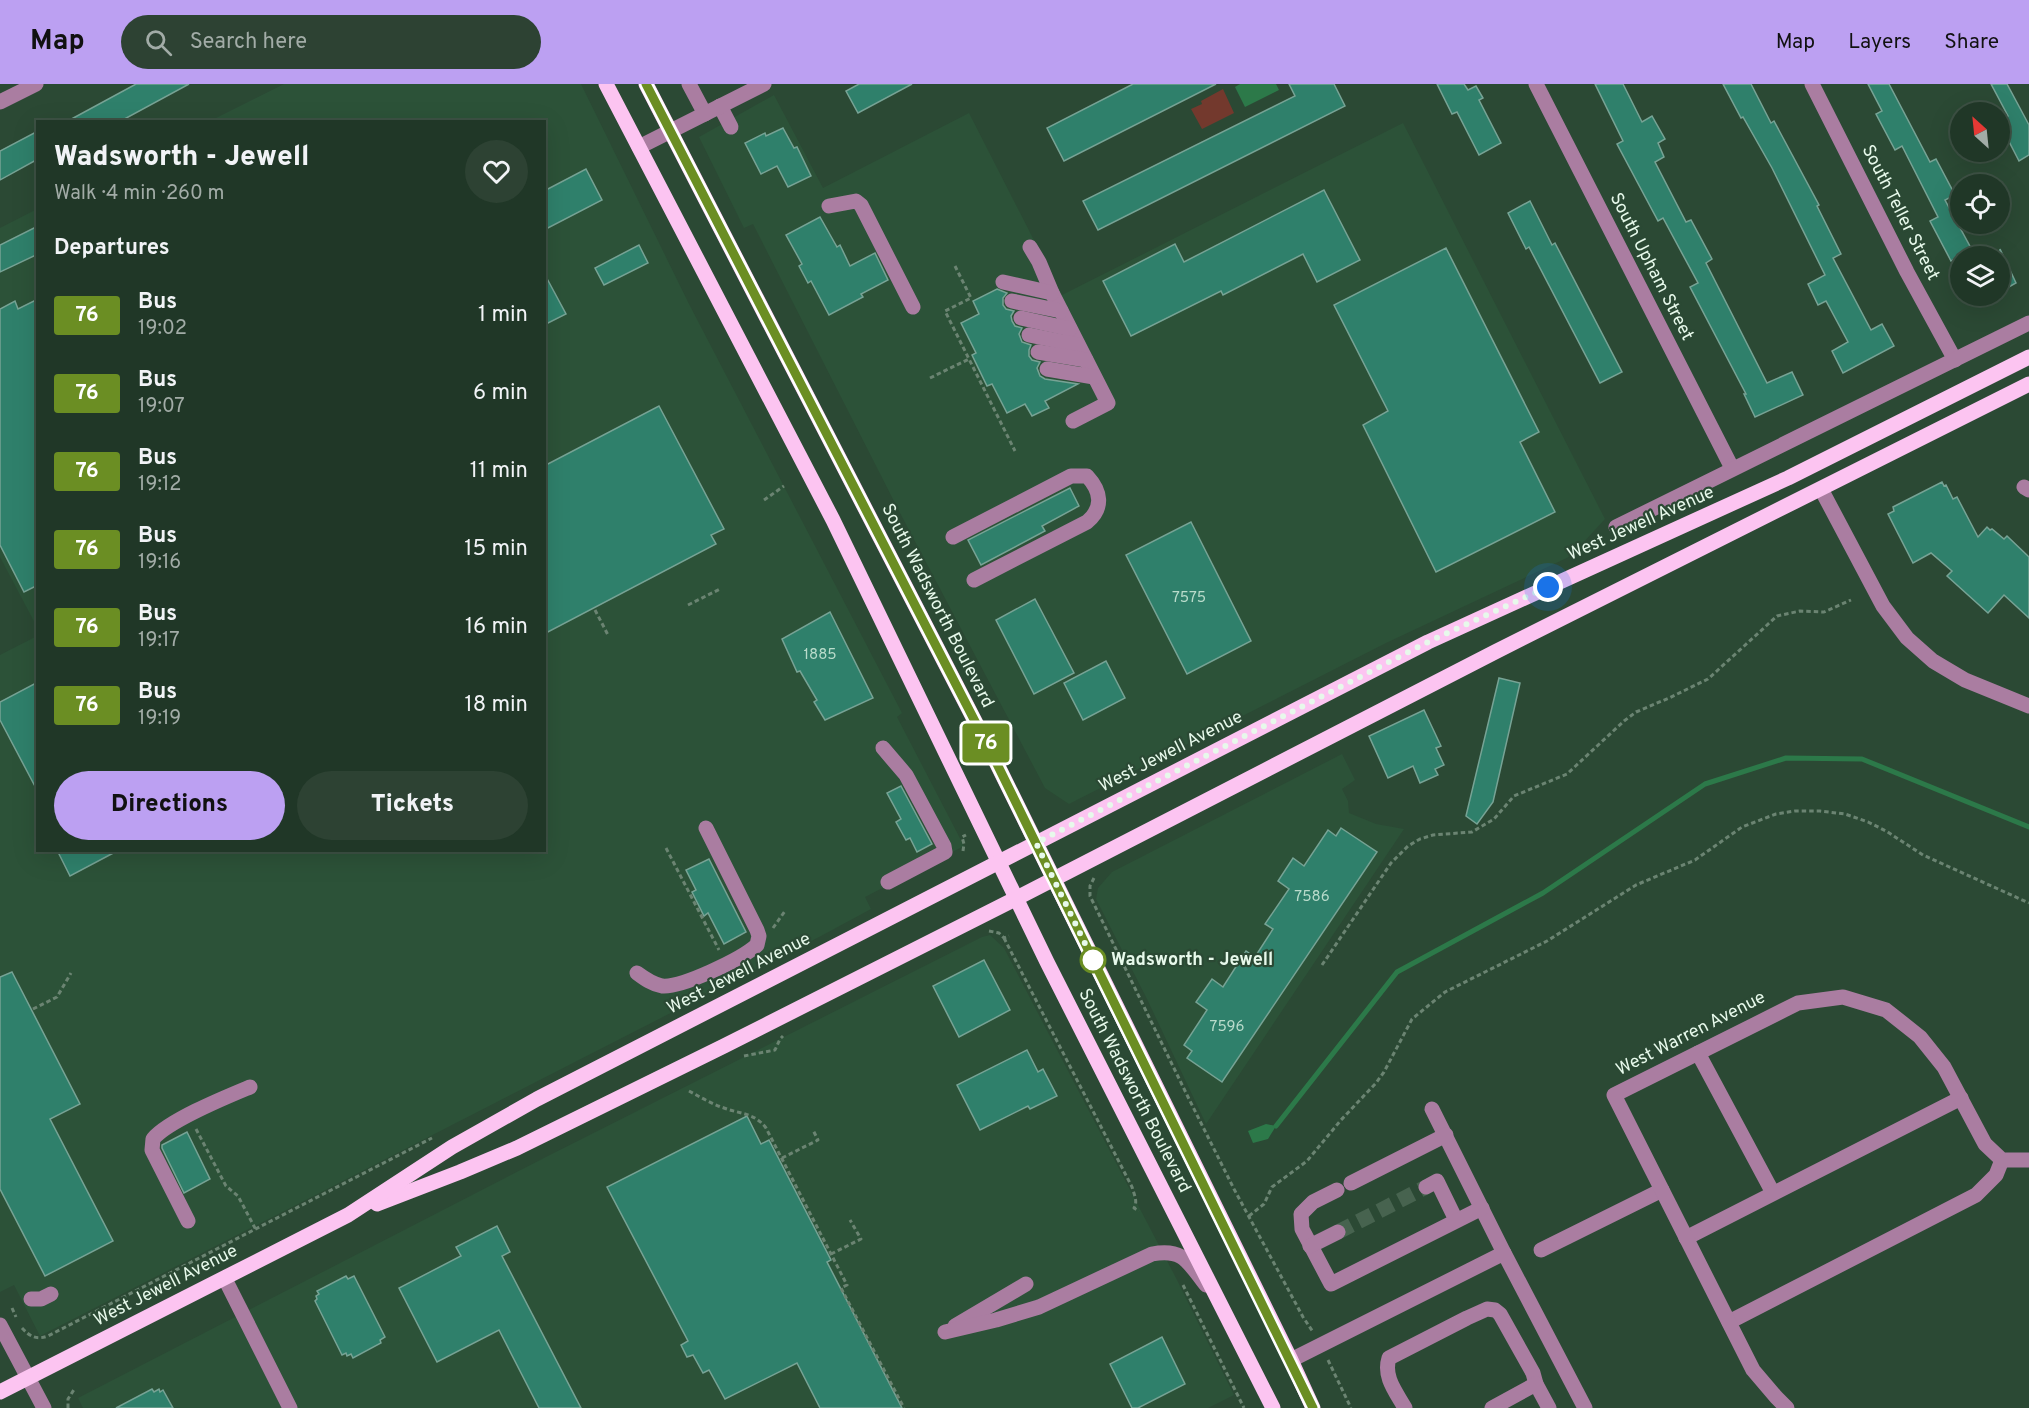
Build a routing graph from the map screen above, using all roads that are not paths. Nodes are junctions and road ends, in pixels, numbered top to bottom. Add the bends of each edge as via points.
1 (36, 84) edge
2 (606, 84) edge
3 (646, 84) edge
4 (689, 84) edge
5 (764, 84) edge
6 (1536, 84) edge
7 (1812, 84) edge
8 (0, 102) edge
9 (720, 106) junction
10 (705, 114) junction
11 (731, 127) dead end
12 (670, 132) junction
13 (639, 147) junction
14 (829, 206) dead end
15 (1030, 247) dead end
16 (1003, 282) dead end
17 (1052, 293) junction
18 (1012, 301) dead end
19 (913, 307) dead end
20 (1061, 311) junction
21 (1021, 318) dead end
22 (2029, 323) edge
23 (1070, 329) junction
24 (1029, 335) dead end
25 (1078, 345) junction
26 (1038, 352) dead end
27 (2029, 357) edge
28 (1086, 360) junction
29 (1955, 360) junction
30 (1047, 369) dead end
31 (1094, 377) junction
32 (2029, 384) edge
33 (1073, 421) dead end
34 (1732, 468) junction
35 (1821, 489) junction
36 (1616, 527) dead end
37 (953, 537) dead end
38 (975, 580) dead end
39 (2029, 706) edge
40 (883, 748) dead end
41 (706, 828) dead end
42 (1036, 843) junction
43 (1000, 862) junction
44 (1053, 880) junction
45 (888, 882) dead end
46 (1017, 898) junction
47 (637, 973) dead end
48 (1698, 1053) junction
49 (250, 1087) dead end
50 (1961, 1098) junction
51 (1432, 1109) dead end
52 (1446, 1136) junction
53 (2002, 1160) junction
54 (2029, 1160) edge
55 (1426, 1187) dead end
56 (1662, 1190) junction
57 (1773, 1193) junction
58 (1482, 1208) junction
59 (348, 1215) junction
60 (1456, 1220) junction
61 (188, 1221) dead end
62 (1338, 1232) tunnel mouth
63 (1686, 1238) junction
64 (1310, 1246) junction
65 (1541, 1250) dead end
66 (1504, 1253) junction
67 (225, 1279) junction
68 (1026, 1284) dead end
69 (51, 1294) dead end
70 (1217, 1298) junction
71 (31, 1299) dead end
72 (1729, 1322) junction
73 (0, 1324) edge
74 (1291, 1360) junction
75 (27, 1378) junction
76 (1536, 1384) junction
77 (0, 1392) edge
78 (44, 1408) edge
79 (290, 1408) edge
80 (1273, 1408) edge
81 (1313, 1408) edge
82 (1405, 1408) edge
83 (1492, 1408) edge
84 (1549, 1408) edge
85 (1585, 1408) edge
86 (1787, 1408) edge

1 - 8 street
2 - 13 main road, South Wadsworth Boulevard
3 - 12 main road, South Wadsworth Boulevard
4 - 10 street
5 - 9 street
6 - 34 street, South Upham Street
7 - 29 street, South Teller Street
9 - 10 street
9 - 11 street
10 - 12 street
12 - 13 street
12 - 42 main road, South Wadsworth Boulevard
13 - 43 main road, South Wadsworth Boulevard via 832,520
14 - 19 street via 850,201 861,205
15 - 17 street
16 - 17 street
17 - 20 street
18 - 20 street
20 - 23 street
21 - 23 street
22 - 29 street, West Jewell Avenue
23 - 25 street
24 - 25 street
25 - 28 street
26 - 28 street
27 - 42 main road, West Jewell Avenue via 1788,478 1428,642
28 - 31 street
29 - 34 street, West Jewell Avenue
30 - 31 street
31 - 33 street via 1108,403
32 - 35 main road, West Jewell Avenue
34 - 36 street, West Jewell Avenue
35 - 39 street via 1883,606 1907,638 1965,681
35 - 44 main road, West Jewell Avenue
37 - 38 street via 1071,476 1087,476 1096,488 1100,503 1087,522
40 - 45 street via 906,775 945,852
41 - 47 street via 757,930 757,945 673,986 653,984
42 - 43 main road, West Jewell Avenue
42 - 44 main road, South Wadsworth Boulevard
43 - 46 main road, South Wadsworth Boulevard
43 - 59 main road, West Jewell Avenue via 503,1116
44 - 46 main road, West Jewell Avenue
44 - 74 main road, South Wadsworth Boulevard
46 - 59 main road, West Jewell Avenue via 517,1148
46 - 70 main road, South Wadsworth Boulevard
48 - 50 street, West Warren Avenue via 1798,1003 1843,997 1886,1010 1920,1037 1944,1066
48 - 56 street, West Warren Avenue via 1614,1095
48 - 57 street
49 - 61 street via 163,1129 153,1139 152,1150
50 - 53 street, West Warren Avenue via 1985,1144
50 - 57 street
51 - 52 street
52 - 58 street
52 - 64 street via 1313,1202 1302,1214 1302,1229
53 - 54 street
53 - 72 street via 1996,1176 1976,1195
55 - 60 street via 1437,1181
56 - 63 street, West Warren Avenue
56 - 65 street
57 - 63 street
58 - 60 street
58 - 66 street
59 - 67 main road, West Jewell Avenue
60 - 64 street via 1331,1284
62 - 64 street
63 - 72 street, West Warren Avenue
66 - 74 street
66 - 85 street
67 - 75 main road, West Jewell Avenue
67 - 79 street
68 - 70 street via 945,1332 1039,1307 1152,1254 1166,1252 1178,1254
69 - 71 street
70 - 80 main road, South Wadsworth Boulevard
72 - 86 street, West Warren Avenue via 1753,1370
73 - 75 street
74 - 81 main road, South Wadsworth Boulevard
75 - 77 main road, West Jewell Avenue
75 - 78 street
76 - 82 street via 1500,1314 1487,1310 1389,1358 1389,1381
76 - 83 street
76 - 84 street

